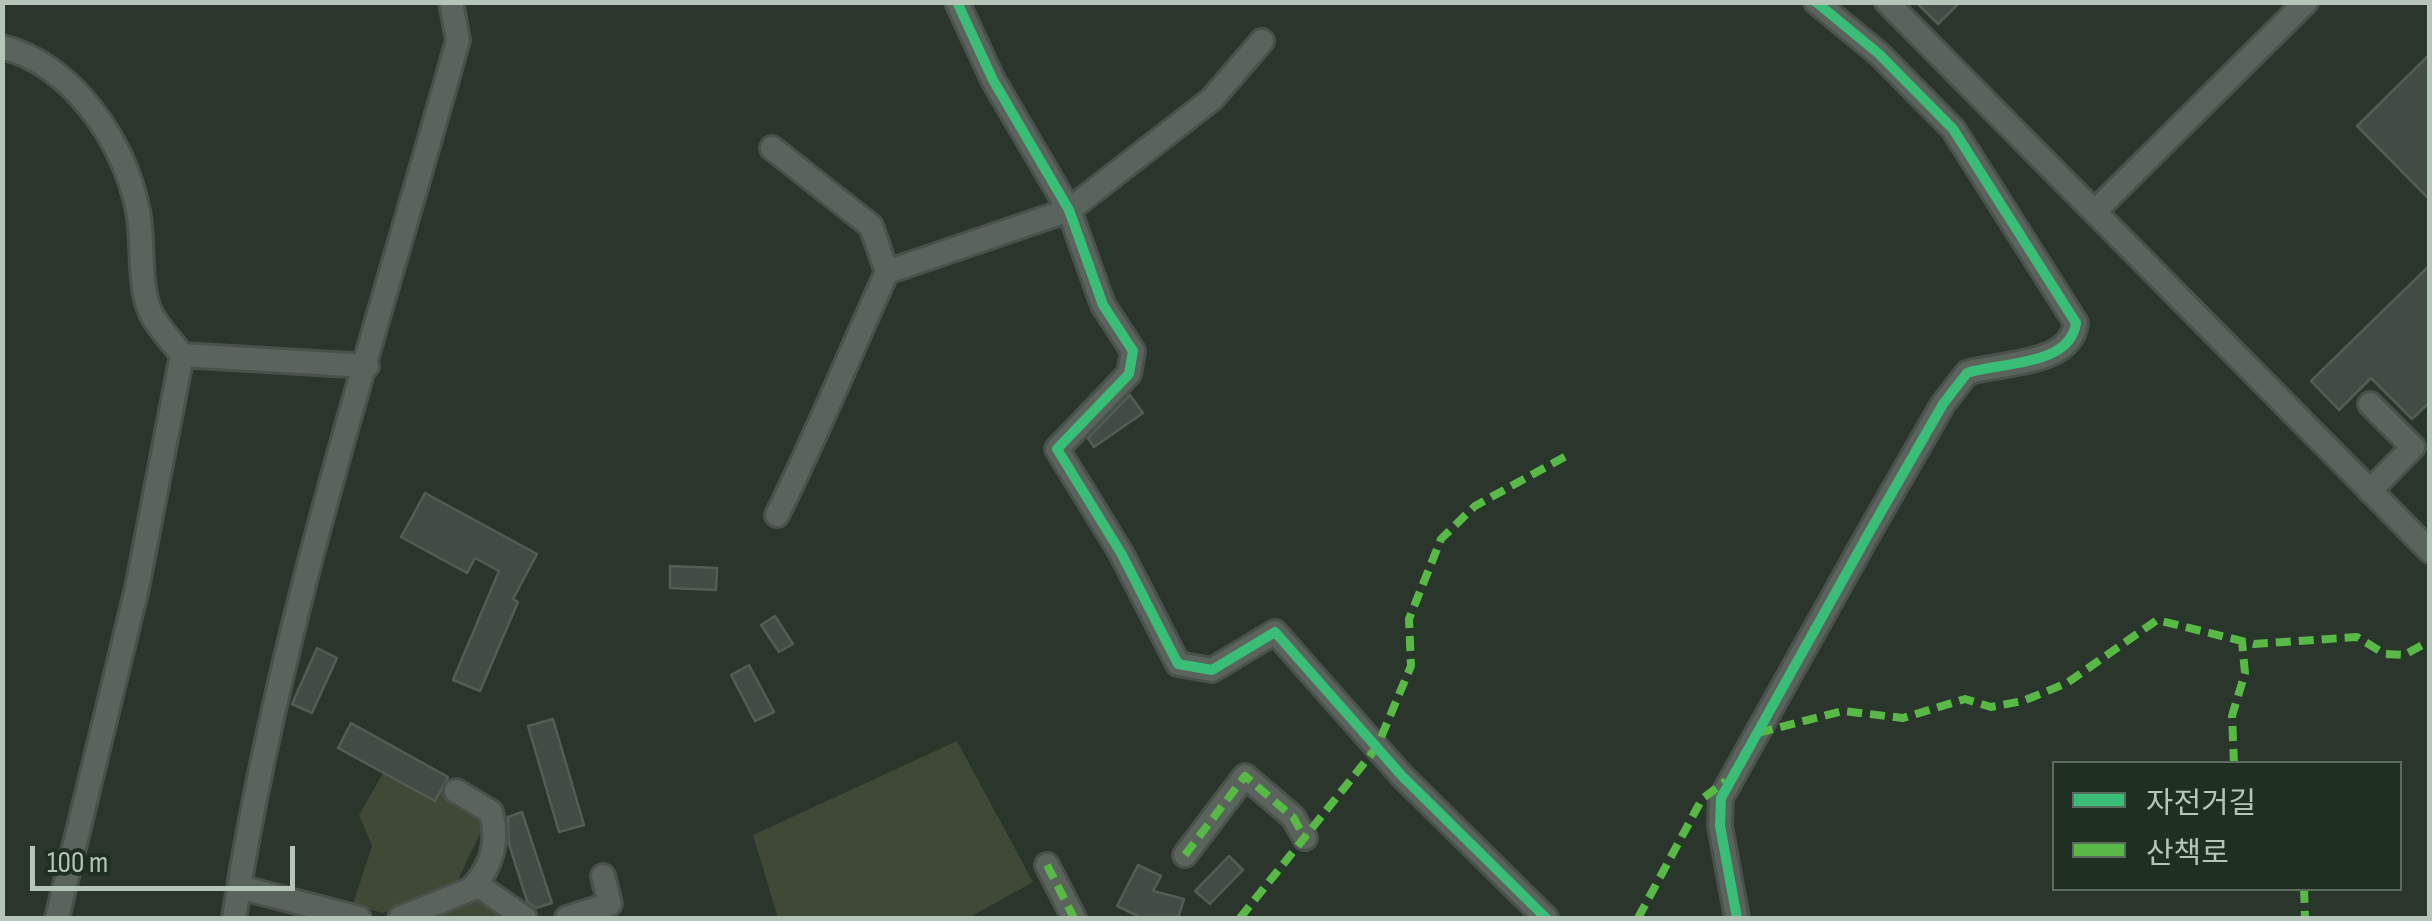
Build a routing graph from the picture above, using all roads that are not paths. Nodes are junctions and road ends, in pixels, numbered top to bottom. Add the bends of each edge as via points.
1 (451, 2) edge
2 (958, 2) edge
3 (1816, 2) edge
4 (1886, 2) edge
5 (2306, 2) edge
6 (1262, 40) dead end
7 (2, 47) edge
8 (772, 148) dead end
9 (1070, 210) junction
10 (2095, 210) junction
11 (888, 272) junction
12 (182, 355) junction
13 (367, 366) junction
14 (2370, 404) dead end
15 (2370, 491) junction
16 (777, 515) dead end
17 (2430, 551) edge
18 (456, 791) dead end
19 (1304, 838) dead end
20 (1185, 856) dead end
21 (1046, 864) dead end
22 (603, 876) dead end
23 (473, 886) junction
24 (238, 888) junction
25 (57, 918) edge
26 (234, 918) edge
27 (359, 918) edge
28 (400, 918) edge
29 (525, 918) edge
30 (568, 918) edge
31 (1074, 918) edge
32 (1546, 918) edge
33 (1737, 918) edge

1 - 13 street via 458,40
2 - 9 street via 992,80
3 - 33 street via 1880,54 1953,129 2076,322 2075,336 2026,362 1967,374 1943,404 1721,798
4 - 10 street
5 - 10 street
6 - 9 street via 1212,99
7 - 12 street via 33,54 70,84 112,141 138,208 150,310
8 - 11 street via 871,226
9 - 11 street
9 - 32 street via 1103,305 1133,352 1130,374 1057,449 1178,664 1212,670 1274,632 1402,776
10 - 15 street
11 - 16 street
12 - 13 street
12 - 25 street via 137,588
13 - 24 street via 308,562
14 - 15 street via 2413,447
15 - 17 street
18 - 23 street via 492,812 494,820 493,854
19 - 20 street via 1293,818 1245,776
21 - 31 street
22 - 30 street via 610,904
23 - 28 street
23 - 29 street
24 - 26 street
24 - 27 street

